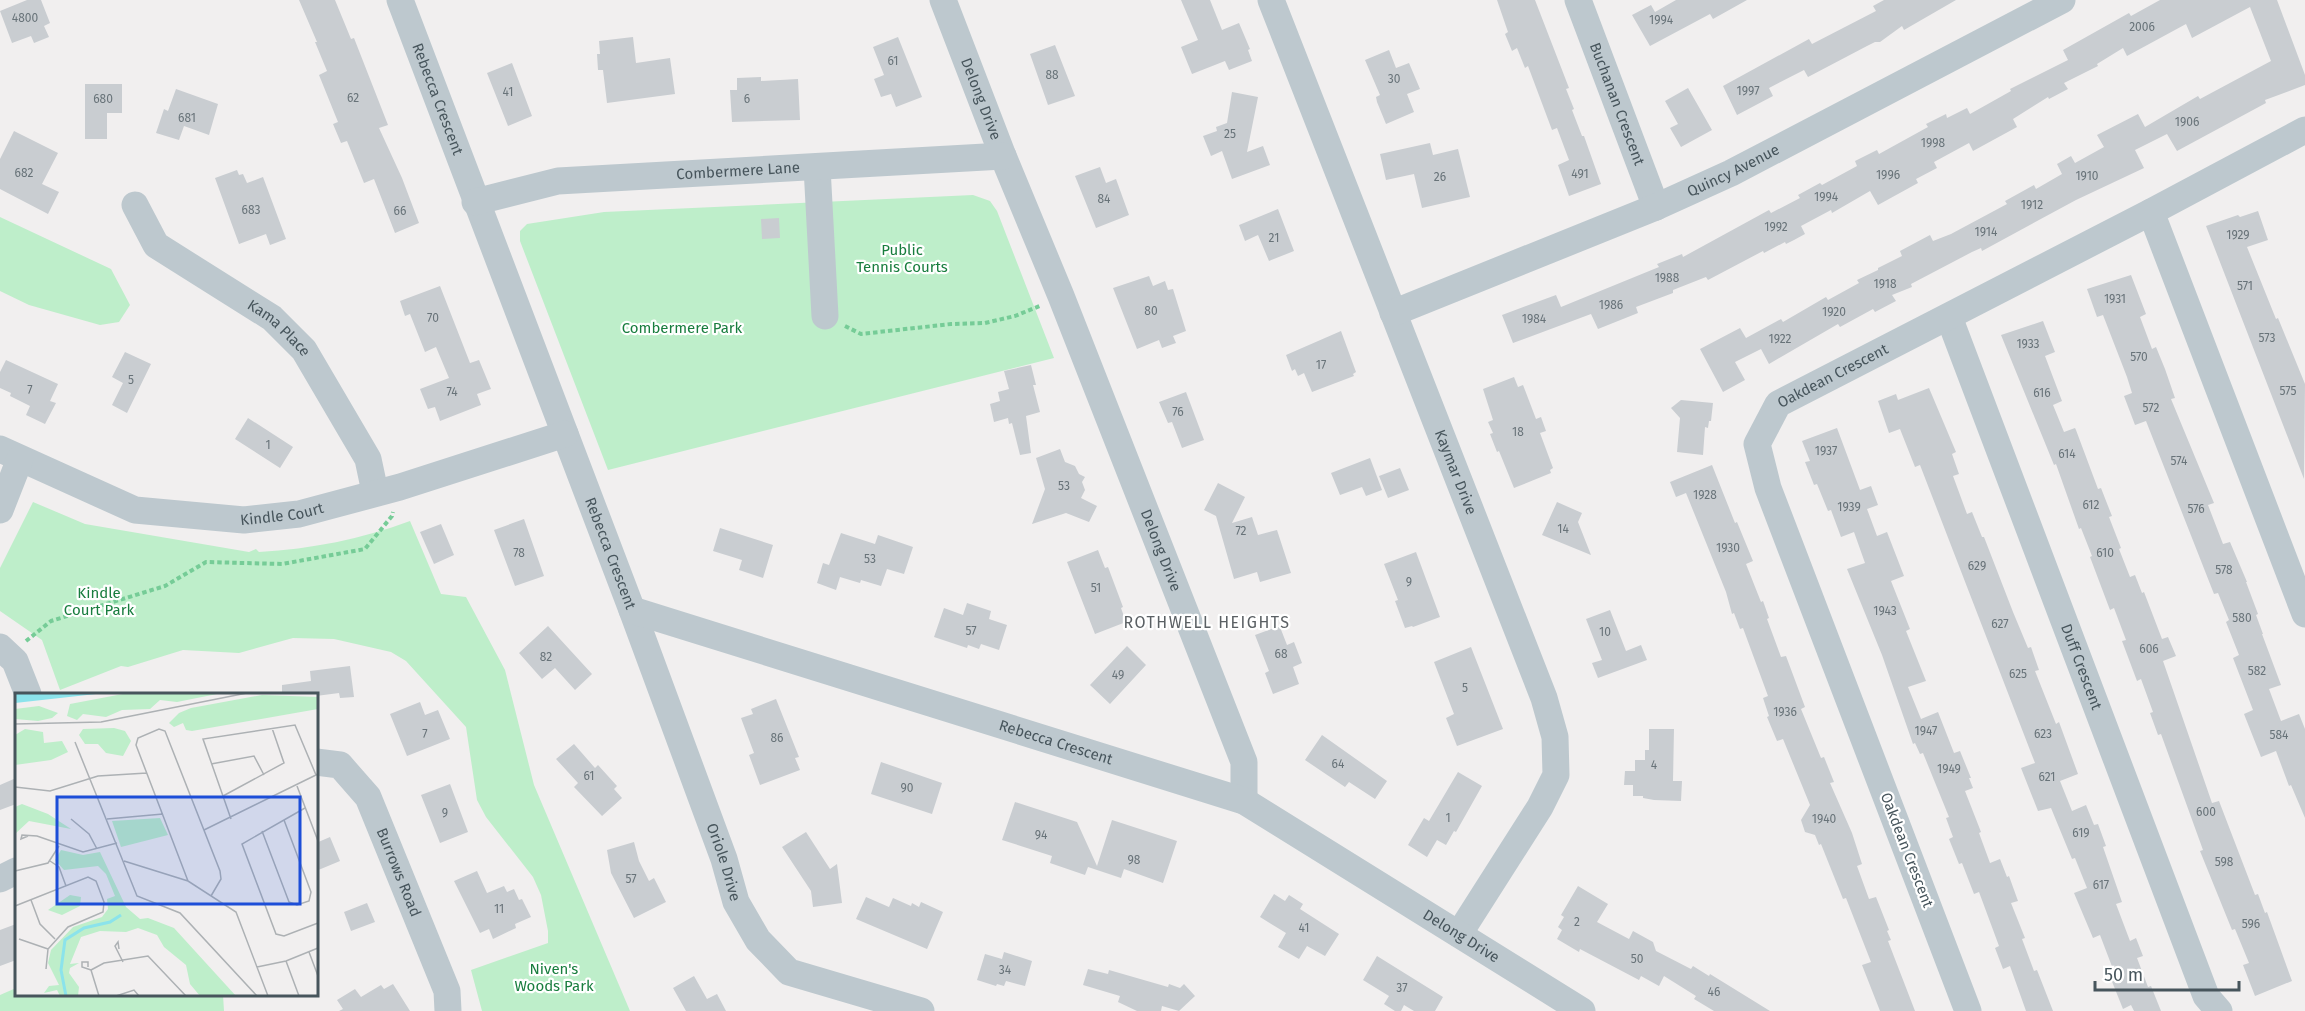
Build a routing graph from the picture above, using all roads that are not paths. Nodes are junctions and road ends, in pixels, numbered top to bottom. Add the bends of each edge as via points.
1 (400, 0) edge
2 (943, 0) edge
3 (1271, 0) edge
4 (1578, 0) edge
5 (2062, 0) edge
6 (2305, 130) edge
7 (1003, 156) junction
8 (817, 167) junction
9 (475, 202) junction
10 (135, 205) dead end
11 (1656, 207) junction
12 (2151, 212) junction
13 (1393, 314) junction
14 (825, 316) road end
15 (1949, 317) junction
16 (565, 434) junction
17 (10, 454) edge
18 (384, 490) junction
19 (0, 510) edge
20 (632, 610) junction
21 (2305, 614) edge
22 (5, 651) edge
23 (28, 693) edge
24 (318, 762) edge
25 (1244, 801) junction
26 (15, 872) edge
27 (0, 879) edge
28 (1460, 934) junction
29 (448, 1011) edge
30 (921, 1011) edge
31 (1582, 1011) edge
32 (1968, 1011) edge
33 (2219, 1011) edge

1 - 9 street, Rebecca Crescent
2 - 7 street, Delong Drive
3 - 13 street, Kaymar Drive
4 - 11 street, Buchanan Crescent
5 - 11 street, Quincy Avenue via 1731,173
6 - 12 street, Oakdean Crescent
7 - 8 street, Combermere Lane
7 - 25 street, Delong Drive via 1244,762
8 - 9 street, Combermere Lane via 558,181
8 - 14 street
9 - 16 street, Rebecca Crescent
10 - 18 street, Kama Place via 156,245 272,318 304,350
11 - 13 street, Quincy Avenue
12 - 15 street, Oakdean Crescent
12 - 21 street
13 - 28 street, Kaymar Drive via 1544,698 1555,737 1556,775
15 - 32 street, Oakdean Crescent via 1778,404 1757,444 1768,488
15 - 33 street, Duff Crescent via 2206,996
16 - 18 street, Kindle Court
16 - 20 street, Rebecca Crescent
17 - 18 street, Kindle Court via 135,510 244,520 299,514
17 - 19 street
20 - 25 street, Rebecca Crescent
20 - 30 street, Oriole Drive via 724,859 736,902 758,940 789,972
22 - 23 street via 15,661
24 - 29 street, Burrows Road via 340,765 368,797 447,991
25 - 28 street, Delong Drive
26 - 27 street
28 - 31 street, Delong Drive

